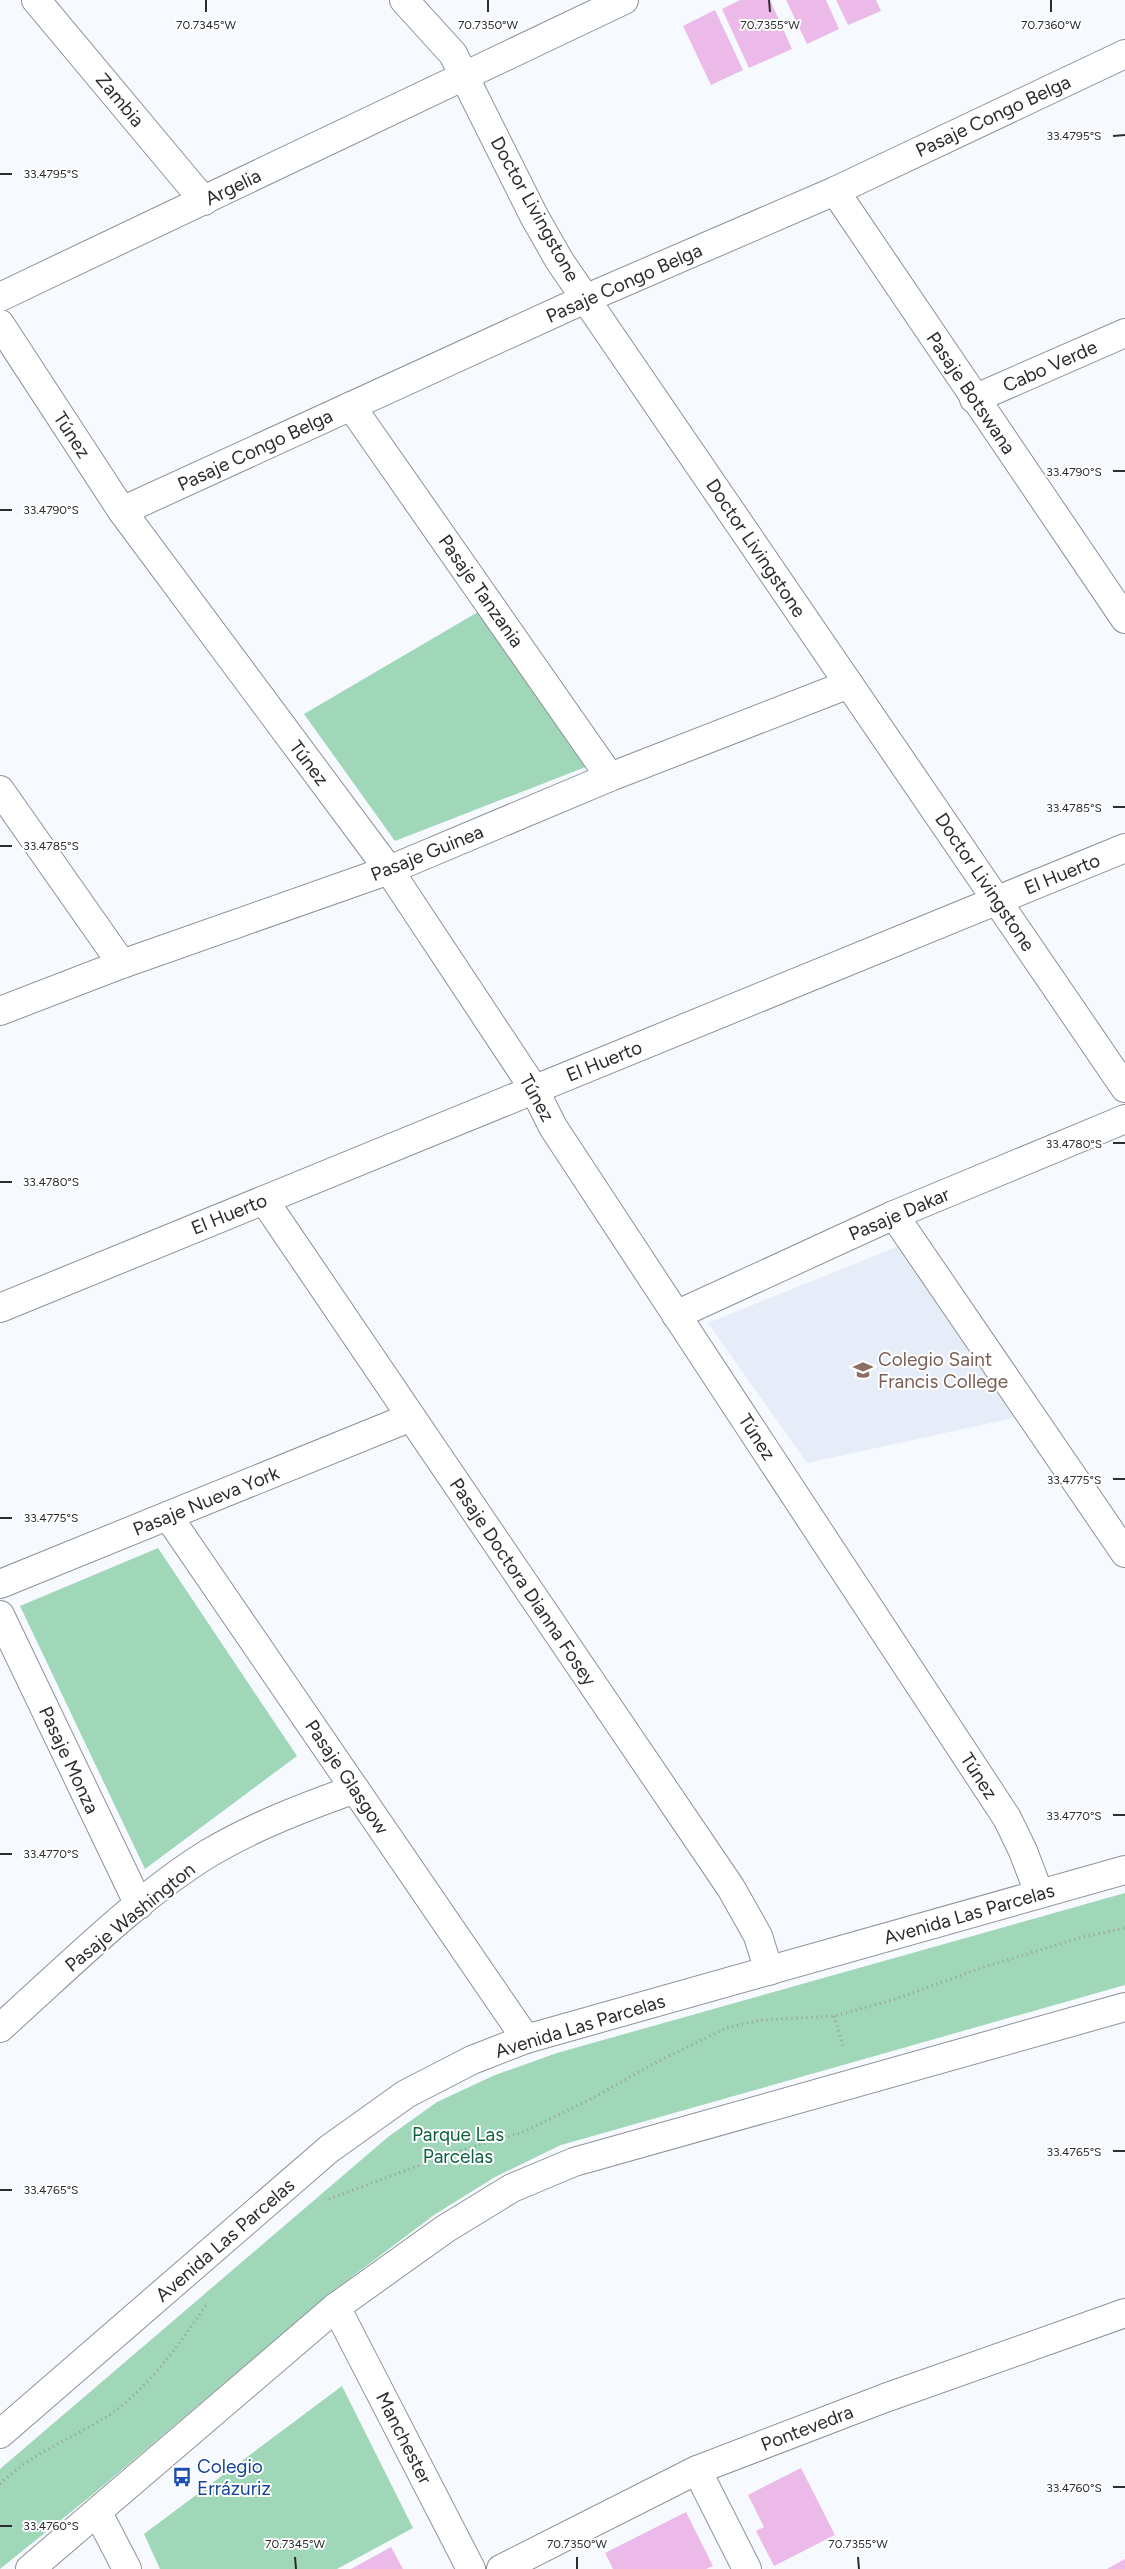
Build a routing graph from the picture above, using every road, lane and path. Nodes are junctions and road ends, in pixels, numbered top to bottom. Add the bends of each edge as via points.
1 (36, 0) edge
2 (404, 0) edge
3 (624, 0) edge
4 (1125, 54) edge
5 (464, 74) junction
6 (835, 191) junction
7 (204, 201) junction
8 (0, 296) edge
9 (585, 299) junction
10 (0, 324) edge
11 (1125, 333) edge
12 (974, 399) junction
13 (351, 406) junction
14 (122, 512) junction
15 (1125, 619) edge
16 (849, 684) junction
17 (610, 777) junction
18 (0, 790) edge
19 (1125, 848) edge
20 (389, 870) junction
21 (998, 900) junction
22 (122, 964) junction
23 (0, 1011) edge
24 (1125, 1088) edge
25 (534, 1089) junction
26 (1125, 1119) edge
27 (264, 1200) junction
28 (894, 1215) junction
29 (0, 1308) edge
30 (676, 1314) junction
31 (411, 1416) junction
32 (168, 1516) junction
33 (1125, 1553) edge
34 (0, 1584) edge
35 (0, 1615) edge
36 (355, 1789) junction
37 (1125, 1870) edge
38 (1039, 1893) junction
39 (138, 1905) junction
40 (769, 1971) junction
41 (1125, 2007) edge
42 (0, 2028) edge
43 (526, 2039) junction
44 (336, 2307) junction
45 (1125, 2314) edge
46 (0, 2434) edge
47 (697, 2470) junction
48 (98, 2513) junction
49 (30, 2569) edge
50 (127, 2569) edge
51 (471, 2569) edge
52 (501, 2569) edge
53 (747, 2569) edge

1 - 7 street, Zambia
2 - 5 street, Doctor Livingstone via 453,54
3 - 5 street, Argelia
4 - 6 street, Pasaje Congo Belga
5 - 7 street, Argelia
5 - 9 street, Doctor Livingstone via 534,216
6 - 9 street, Pasaje Congo Belga
6 - 12 street, Pasaje Botswana
7 - 8 street, Argelia
9 - 13 street, Pasaje Congo Belga
9 - 16 street, Doctor Livingstone
10 - 14 street, Túnez
11 - 12 street, Cabo Verde
12 - 15 street, Pasaje Botswana
13 - 14 street, Pasaje Congo Belga
13 - 17 street, Pasaje Tanzania
14 - 20 street, Túnez
16 - 17 street, Pasaje Guinea
16 - 21 street, Doctor Livingstone
17 - 20 street, Pasaje Guinea
18 - 22 street
19 - 21 street, El Huerto
20 - 22 street, Pasaje Guinea
20 - 25 street, Túnez
21 - 24 street, Doctor Livingstone
21 - 25 street, El Huerto
22 - 23 street, Pasaje Guinea
25 - 27 street, El Huerto
25 - 30 street, Túnez via 553,1127
26 - 28 street, Pasaje Dakar
27 - 29 street, El Huerto
27 - 31 street, Pasaje Doctora Dianna Fosey
28 - 30 street, Pasaje Dakar
28 - 33 street
30 - 38 street, Túnez via 1006,1818
31 - 32 street, Pasaje Nueva York
31 - 40 street, Pasaje Doctora Dianna Fosey via 731,1888 758,1936
32 - 34 street, Pasaje Nueva York
32 - 36 street, Pasaje Glasgow
35 - 39 street, Pasaje Monza
36 - 39 street, Pasaje Washington via 247,1832 172,1878
36 - 43 street, Pasaje Glasgow
37 - 38 street, Avenida Las Parcelas
38 - 40 street, Avenida Las Parcelas
39 - 42 street, Pasaje Washington
40 - 43 street, Avenida Las Parcelas
41 - 44 street via 574,2162 512,2188 445,2229
43 - 46 street, Avenida Las Parcelas via 472,2060 406,2094 329,2149
44 - 48 street
44 - 51 street, Manchester
45 - 47 street, Pontevedra via 886,2398
47 - 52 street, Pontevedra
47 - 53 street
48 - 49 street
48 - 50 street

